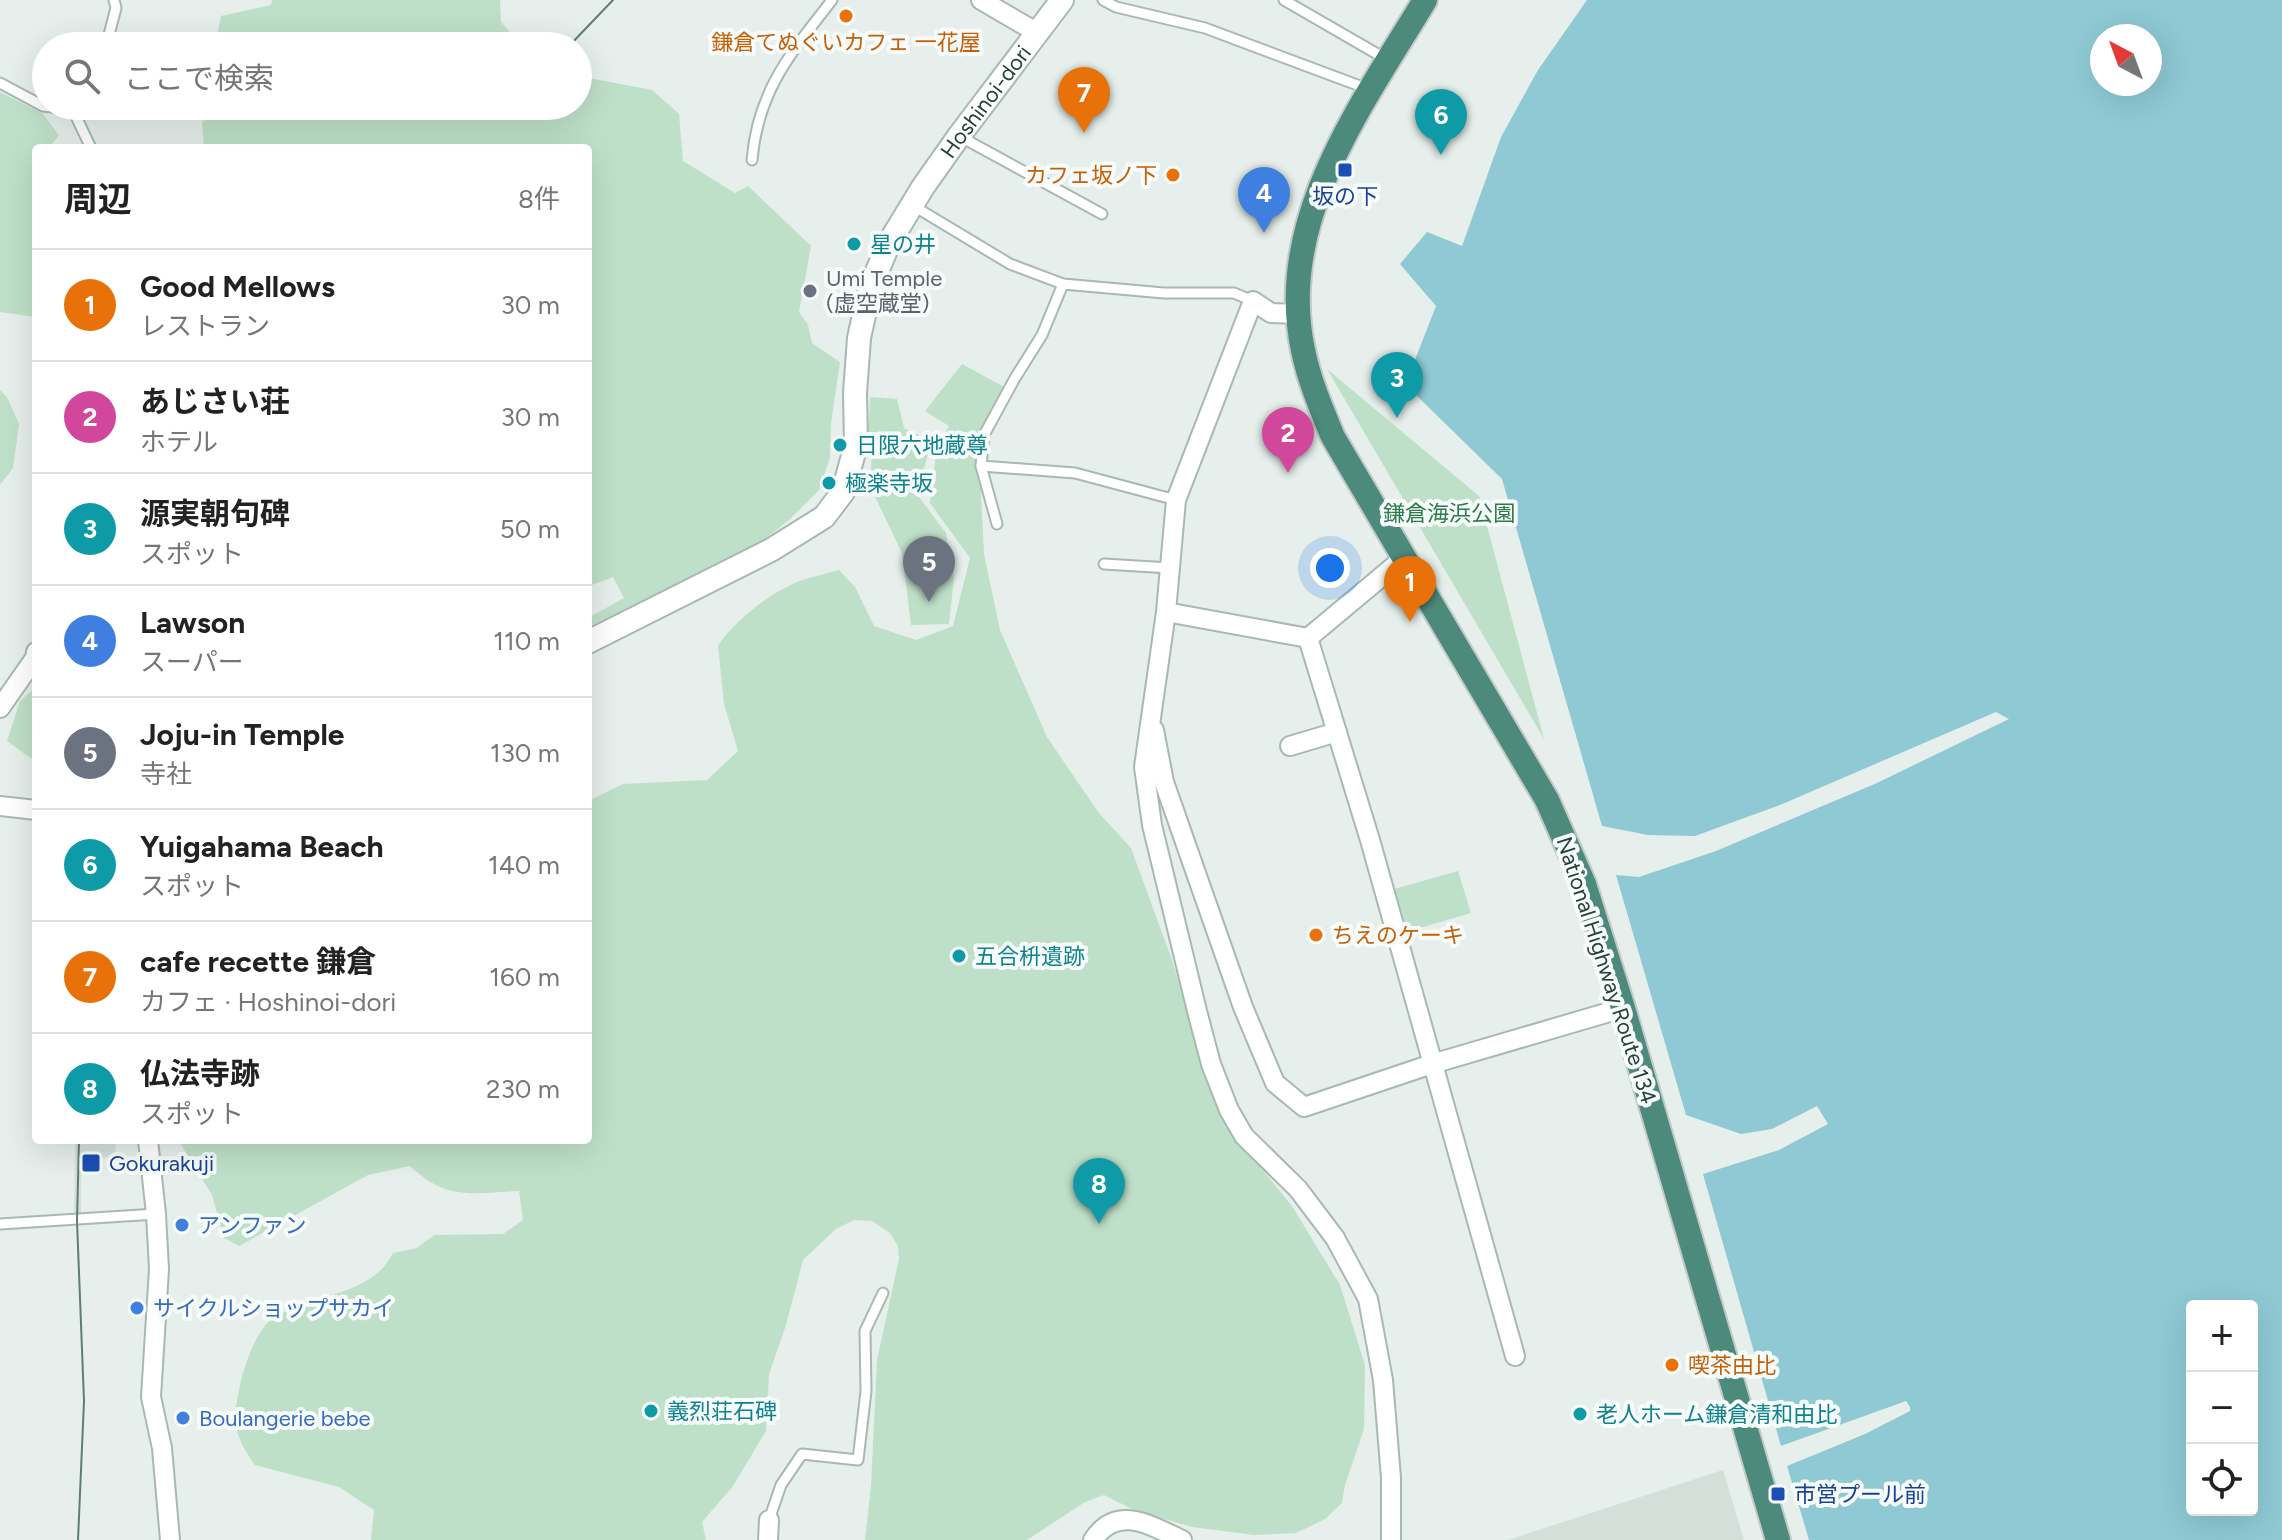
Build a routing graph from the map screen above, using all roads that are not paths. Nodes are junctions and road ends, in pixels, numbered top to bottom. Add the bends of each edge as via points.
1 (114, 0) edge
2 (832, 0) edge
3 (981, 0) edge
4 (1062, 0) edge
5 (1103, 0) edge
6 (1284, 0) edge
7 (1425, 0) edge
8 (110, 32) edge
9 (1036, 32) junction
10 (1389, 60) junction
11 (0, 83) edge
12 (1371, 91) junction
13 (32, 100) edge
14 (77, 120) edge
15 (959, 136) junction
16 (89, 144) edge
17 (752, 160) dead end
18 (912, 205) junction
19 (1102, 214) dead end
20 (1063, 284) junction
21 (1253, 301) junction
22 (1299, 314) junction
23 (981, 466) junction
24 (1176, 500) junction
25 (997, 524) dead end
26 (1405, 557) junction
27 (1104, 564) dead end
28 (1170, 568) junction
29 (1166, 612) junction
30 (1308, 638) junction
31 (592, 640) edge
32 (32, 662) edge
33 (0, 708) edge
34 (1152, 719) junction
35 (1337, 732) junction
36 (1290, 746) dead end
37 (0, 806) edge
38 (32, 810) edge
39 (1623, 1008) junction
40 (1432, 1064) junction
41 (148, 1144) edge
42 (156, 1214) junction
43 (0, 1224) edge
44 (883, 1293) dead end
45 (1515, 1356) dead end
46 (769, 1520) joint
47 (170, 1540) edge
48 (768, 1540) edge
49 (1093, 1540) edge
50 (1182, 1540) edge
51 (1391, 1540) edge
52 (1778, 1540) edge

1 - 8 lane
2 - 17 lane via 773,81 754,133
3 - 9 street
4 - 9 street, Hoshinoi-dori
5 - 12 lane via 1205,28
6 - 10 lane
7 - 10 highway, National Highway Route 134
9 - 15 street, Hoshinoi-dori
10 - 12 highway, National Highway Route 134
11 - 13 lane
12 - 22 highway, National Highway Route 134 via 1315,196 1302,249
14 - 16 lane
15 - 18 street, Hoshinoi-dori
15 - 19 lane
18 - 20 lane via 1010,264
18 - 31 street, Hoshinoi-dori via 870,288 859,338 856,445 843,492 824,517 771,550
20 - 21 lane via 1234,293
20 - 23 lane via 1042,335 984,435
21 - 22 street via 1271,313
21 - 24 street
22 - 26 highway, National Highway Route 134 via 1313,387 1333,437
23 - 24 lane via 1075,473
23 - 25 lane
24 - 28 street
26 - 30 street
26 - 39 highway, National Highway Route 134 via 1557,818
27 - 28 lane
28 - 29 street
29 - 30 street
29 - 34 street
30 - 35 street
32 - 33 street
34 - 40 street via 1164,782 1275,1083 1304,1107
34 - 51 street via 1144,767 1152,825 1211,1064 1244,1136 1317,1213 1368,1299 1383,1380
35 - 36 street
35 - 40 street
37 - 38 street
39 - 40 street
39 - 52 highway, National Highway Route 134
40 - 45 street
41 - 42 street
42 - 43 lane
42 - 47 street via 159,1269 151,1397 162,1448
44 - 46 lane via 865,1331 866,1391 858,1460 802,1454 781,1485
46 - 48 street
49 - 50 street via 1102,1526 1121,1518

